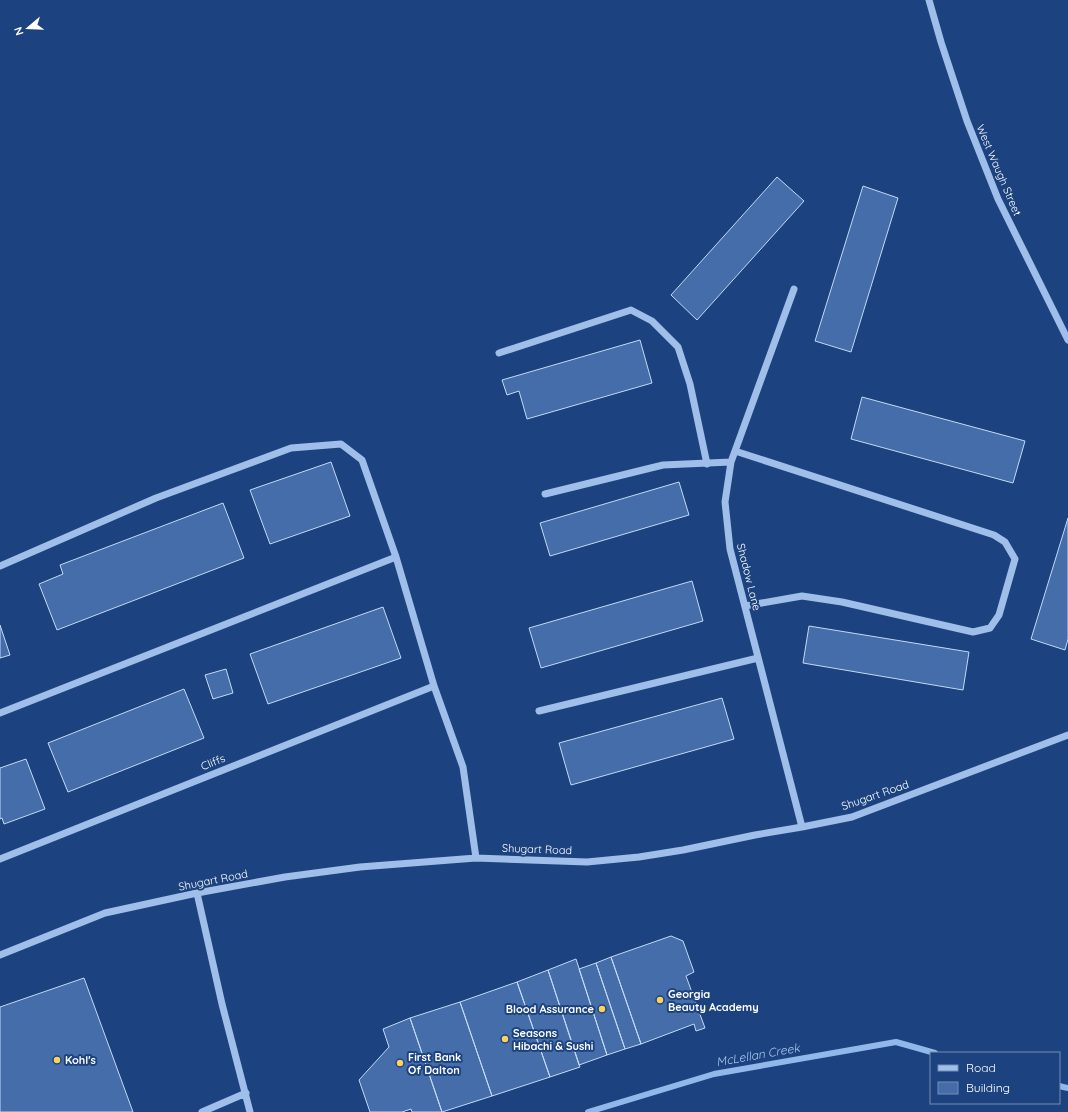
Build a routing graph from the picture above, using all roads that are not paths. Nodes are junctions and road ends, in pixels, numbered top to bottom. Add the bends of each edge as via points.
1 (929, 0) edge
2 (794, 289) dead end
3 (1068, 340) edge
4 (499, 352) dead end
5 (735, 451) junction
6 (731, 462) junction
7 (707, 464) junction
8 (545, 494) dead end
9 (396, 557) junction
10 (0, 566) edge
11 (745, 606) junction
12 (758, 658) junction
13 (434, 686) junction
14 (539, 711) dead end
15 (0, 713) edge
16 (1068, 737) edge
17 (802, 827) junction
18 (476, 858) junction
19 (0, 859) edge
20 (197, 894) junction
21 (0, 955) edge
22 (246, 1093) junction
23 (202, 1112) edge
24 (250, 1112) edge

1 - 3 street, West Waugh Street via 967,121 998,199
2 - 5 street, Shadow Lane
4 - 7 street via 631,310 652,321 678,347 690,384
5 - 6 street, Shadow Lane
5 - 11 street via 994,535 1005,542 1015,559 999,615 990,628 973,632 842,602 802,596
6 - 7 street
6 - 11 street, Shadow Lane via 725,502 730,549
7 - 8 street via 663,465
9 - 10 street via 362,460 341,444 291,448 156,498
9 - 13 street
9 - 15 street
11 - 12 street, Shadow Lane
12 - 14 street
12 - 17 street, Shadow Lane
13 - 18 street via 463,767
13 - 19 street, Cliffs
16 - 17 street, Shugart Road via 852,817
17 - 18 street, Shugart Road via 683,850 587,862
18 - 20 street, Shugart Road via 360,867
20 - 21 street, Shugart Road via 106,913
20 - 22 street via 222,1004
22 - 23 street
22 - 24 street

